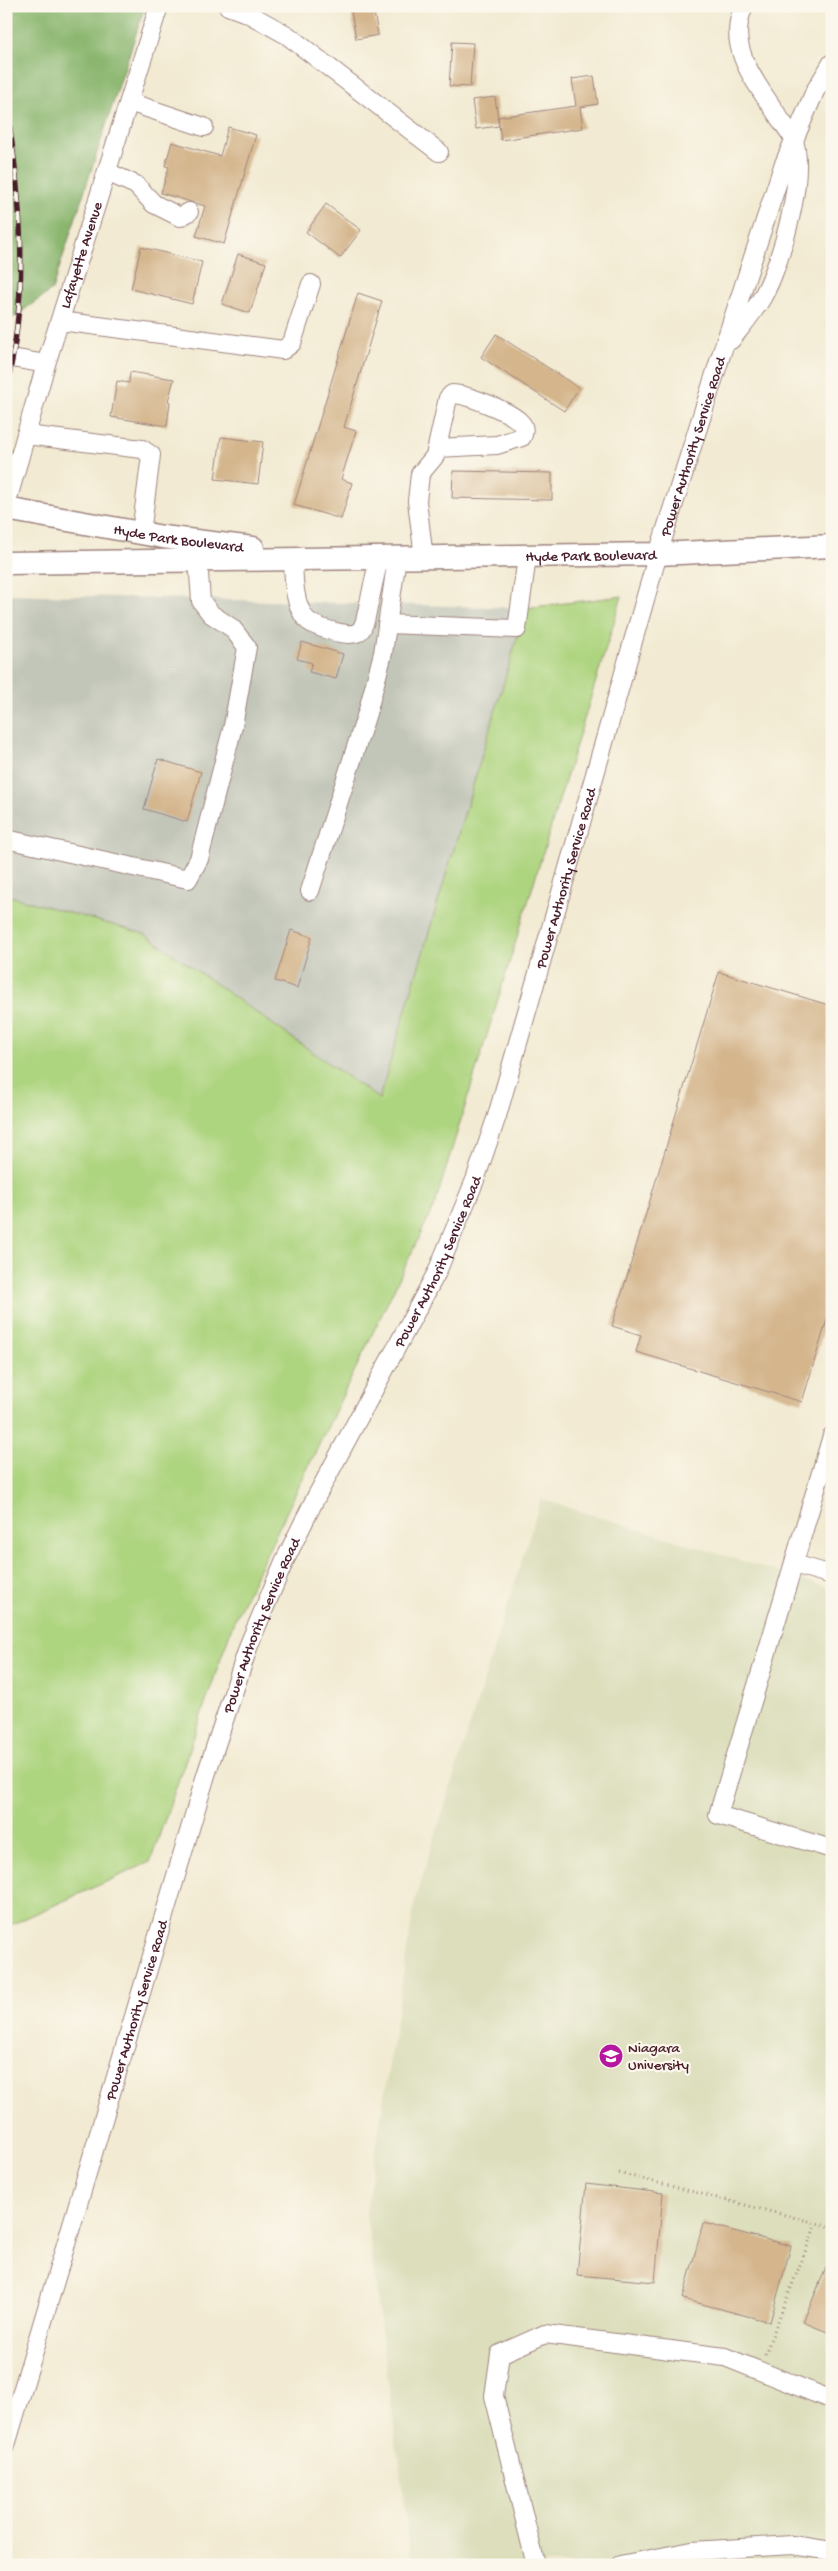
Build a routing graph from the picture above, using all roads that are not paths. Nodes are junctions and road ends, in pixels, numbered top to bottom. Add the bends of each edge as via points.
1 (159, 6) edge
2 (228, 6) edge
3 (744, 6) edge
4 (832, 63) edge
5 (129, 102) junction
6 (204, 127) dead end
7 (793, 139) junction
8 (439, 152) dead end
9 (107, 172) junction
10 (189, 212) dead end
11 (310, 284) dead end
12 (60, 321) junction
13 (722, 352) junction
14 (6, 357) edge
15 (46, 364) junction
16 (26, 434) junction
17 (437, 448) junction
18 (6, 507) edge
19 (140, 533) junction
20 (832, 546) edge
21 (658, 554) junction
22 (527, 557) junction
23 (388, 558) junction
24 (424, 558) junction
25 (293, 559) junction
26 (351, 559) junction
27 (198, 560) junction
28 (6, 563) edge
29 (387, 624) junction
30 (6, 839) edge
31 (310, 891) dead end
32 (832, 1436) edge
33 (794, 1564) junction
34 (832, 1575) edge
35 (832, 1849) edge
36 (832, 2400) edge
37 (6, 2445) edge
38 (832, 2551) edge
39 (536, 2565) edge
40 (620, 2565) edge

1 - 5 street, Lafayette Avenue
2 - 8 street via 287,35
3 - 7 street via 738,27 741,55
4 - 7 street, Power Authority Service Road via 815,90
5 - 6 street
5 - 9 street, Lafayette Avenue
7 - 13 street, Power Authority Service Road
7 - 13 street via 796,193 767,288
9 - 10 street via 136,185 154,204 180,216
9 - 12 street, Lafayette Avenue
11 - 12 street via 292,343 283,350
12 - 15 street, Lafayette Avenue
13 - 21 street, Power Authority Service Road
14 - 15 street
15 - 16 street, Lafayette Avenue
16 - 18 street, Lafayette Avenue
16 - 19 street via 142,449 151,456
17 - 17 street via 448,398 452,394 470,396 513,417 522,423 524,430 522,437 507,443
17 - 24 street via 435,456 420,474 417,501
18 - 19 main road, Hyde Park Boulevard
19 - 26 main road, Hyde Park Boulevard
20 - 21 main road, Hyde Park Boulevard
21 - 22 main road, Hyde Park Boulevard
21 - 37 street, Power Authority Service Road via 497,1116 475,1180 427,1293 284,1562 240,1669
22 - 24 main road, Hyde Park Boulevard
22 - 29 street via 517,629
23 - 24 main road, Hyde Park Boulevard
23 - 25 street via 362,629 355,634 316,626 306,619 295,594
23 - 26 main road, Hyde Park Boulevard
23 - 29 street
25 - 26 main road, Hyde Park Boulevard
25 - 27 main road, Hyde Park Boulevard
27 - 28 main road, Hyde Park Boulevard
27 - 30 street via 201,601 211,614 232,628 247,647 231,735 199,859 188,879
29 - 31 street via 368,710
32 - 33 street
33 - 34 street
33 - 35 street via 718,1815
36 - 39 street via 725,2356 545,2334 500,2354 494,2396
38 - 40 street via 792,2544 692,2551

